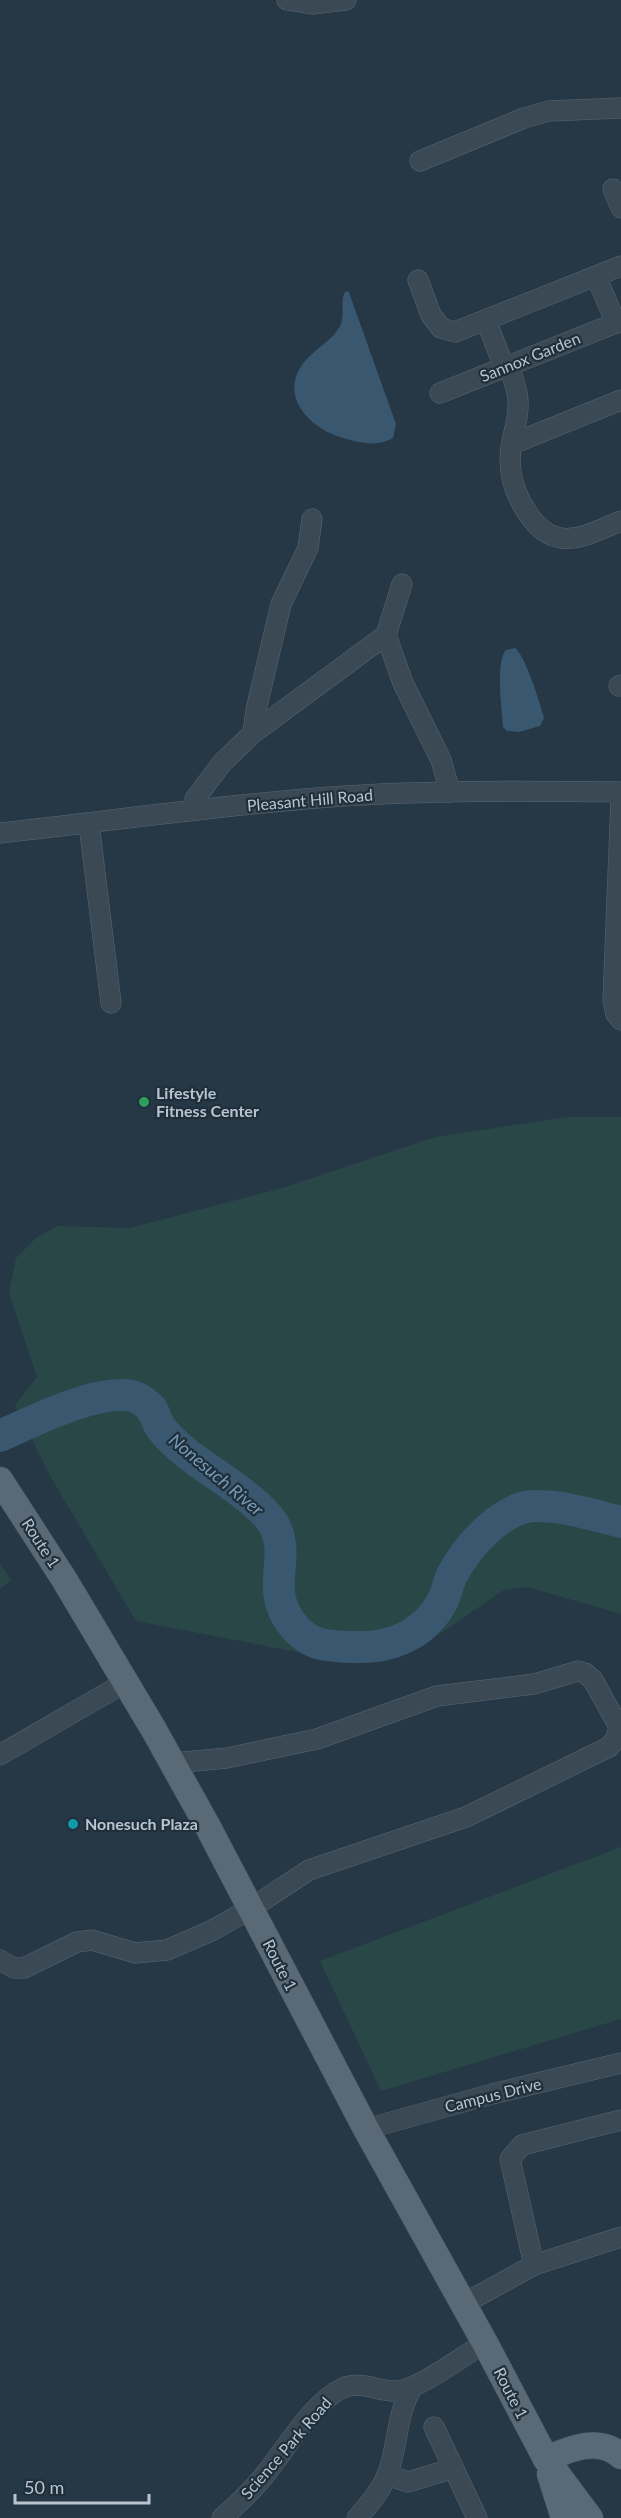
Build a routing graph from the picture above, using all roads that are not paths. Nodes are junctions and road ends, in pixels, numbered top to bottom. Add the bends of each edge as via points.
1 (287, 0) edge
2 (346, 0) edge
3 (621, 108) edge
4 (420, 161) dead end
5 (613, 189) dead end
6 (621, 208) edge
7 (621, 266) edge
8 (596, 276) junction
9 (418, 280) dead end
10 (486, 320) junction
11 (619, 322) edge
12 (506, 367) junction
13 (440, 393) dead end
14 (621, 400) edge
15 (512, 444) junction
16 (312, 519) dead end
17 (621, 521) edge
18 (402, 584) dead end
19 (386, 635) junction
20 (253, 733) junction
21 (450, 792) junction
22 (621, 792) edge
23 (621, 800) edge
24 (195, 810) junction
25 (89, 824) junction
26 (0, 833) edge
27 (620, 853) edge
28 (111, 1003) dead end
29 (621, 1020) edge
30 (0, 1480) edge
31 (126, 1682) junction
32 (0, 1755) edge
33 (173, 1764) junction
34 (250, 1909) junction
35 (0, 1960) edge
36 (621, 2063) edge
37 (621, 2120) edge
38 (366, 2129) junction
39 (621, 2237) edge
40 (534, 2265) junction
41 (463, 2304) junction
42 (485, 2343) junction
43 (412, 2388) junction
44 (434, 2427) dead end
45 (621, 2456) edge
46 (546, 2459) junction
47 (454, 2468) junction
48 (387, 2475) junction
49 (222, 2518) edge
50 (357, 2518) edge
51 (477, 2518) edge
52 (564, 2518) edge
53 (590, 2518) edge

1 - 2 street via 312,4
3 - 4 street via 549,111
5 - 6 street
7 - 8 street
8 - 10 street
8 - 11 street
9 - 10 street via 431,315 441,328 455,333
10 - 12 street
11 - 12 street, Sannox Garden
12 - 13 street, Sannox Garden
12 - 15 street via 519,399
14 - 15 street
15 - 17 street via 513,488 534,523 549,534 559,540 576,539
16 - 20 street via 308,548 281,604
18 - 19 street
19 - 20 street
19 - 21 street via 403,683 441,760
20 - 24 street via 222,763 195,799
21 - 22 street, Pleasant Hill Road
21 - 24 street, Pleasant Hill Road via 330,797
23 - 27 street
24 - 25 street, Pleasant Hill Road
25 - 26 street, Pleasant Hill Road
25 - 28 street
27 - 29 street via 613,1000
30 - 31 main road, Route 1
31 - 32 street
31 - 33 main road, Route 1
33 - 34 main road, Route 1
33 - 34 street via 228,1758 317,1739 437,1696 534,1684 578,1671 593,1680 620,1727 609,1747 466,1817 309,1870
34 - 35 street via 167,1950 135,1953 92,1940 77,1942 24,1968 14,1968
34 - 38 main road, Route 1
36 - 38 street, Campus Drive
37 - 40 street via 522,2145 510,2159
38 - 41 main road, Route 1
39 - 40 street
40 - 41 street
41 - 42 main road, Route 1
42 - 43 street, Science Park Road
42 - 46 main road, Route 1
43 - 48 street via 398,2418
43 - 49 street, Science Park Road via 397,2391 355,2385 332,2396 308,2419 251,2491
44 - 47 street
45 - 46 main road via 600,2446 582,2446
46 - 52 main road, Route 1
46 - 53 main road, Route 1
47 - 48 street via 408,2482
47 - 51 street
48 - 50 street

